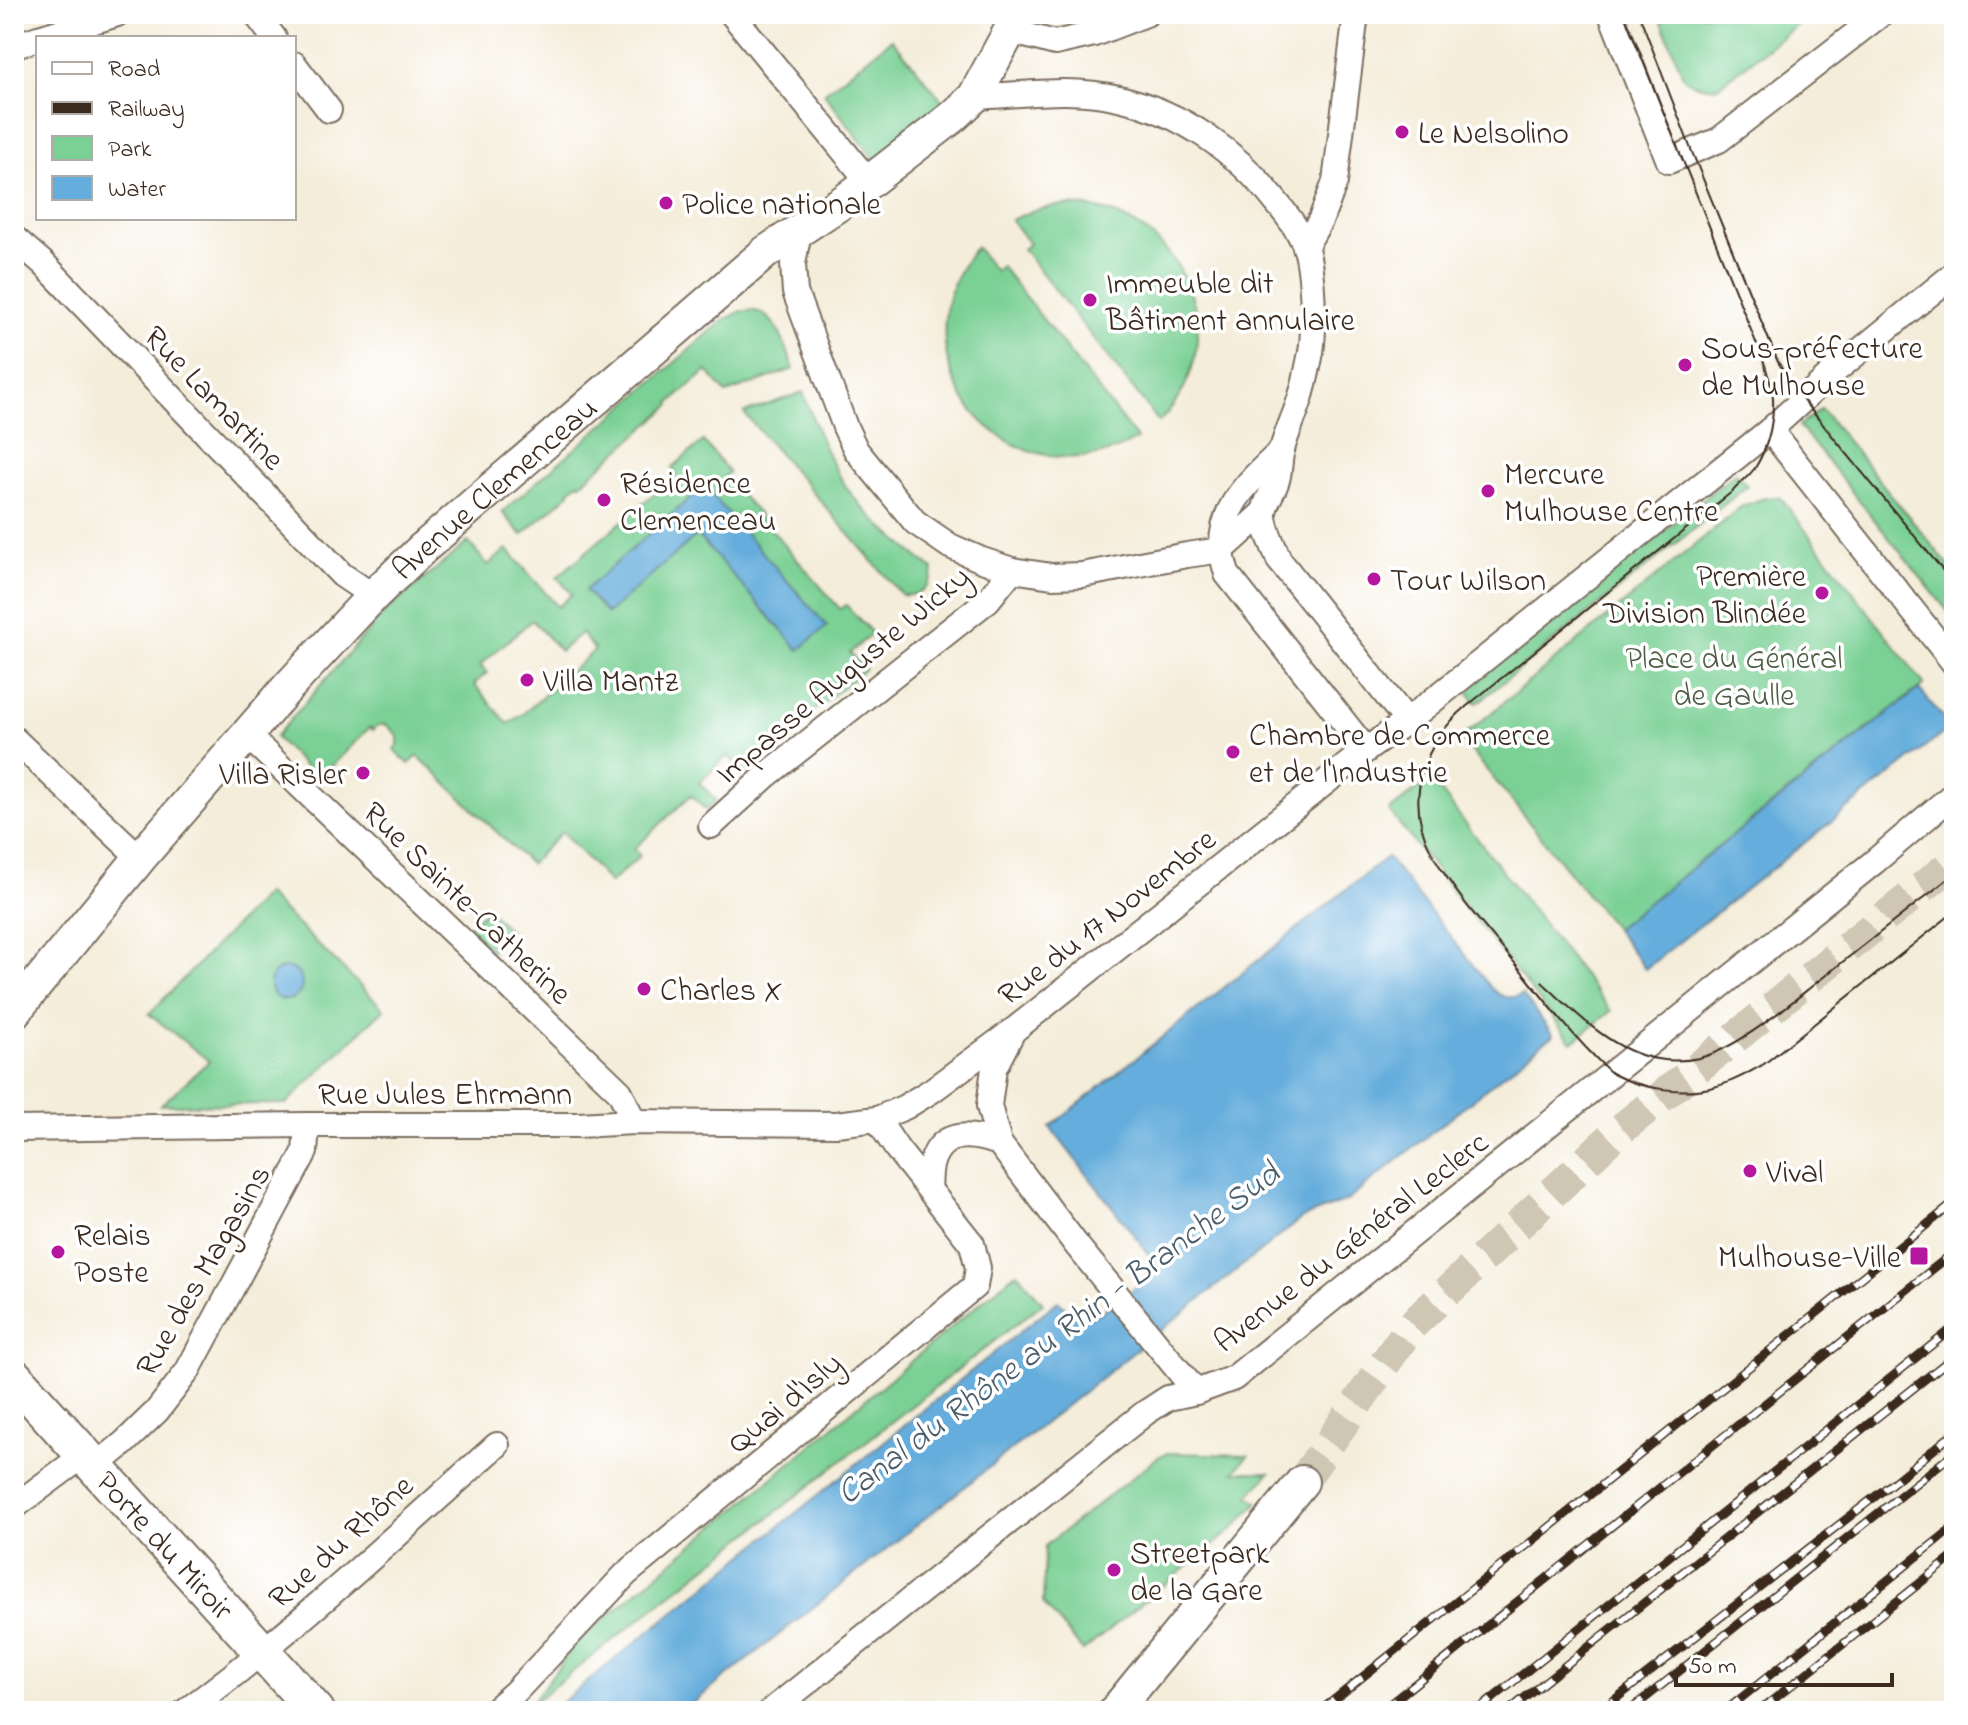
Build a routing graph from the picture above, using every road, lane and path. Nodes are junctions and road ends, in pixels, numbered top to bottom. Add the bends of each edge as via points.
1 (117, 14) edge
2 (256, 14) edge
3 (732, 14) edge
4 (1146, 14) edge
5 (1356, 14) edge
6 (1611, 14) edge
7 (1881, 14) edge
8 (1015, 23) edge
9 (46, 36) edge
10 (272, 36) edge
11 (36, 39) edge
12 (14, 46) edge
13 (296, 67) edge
14 (974, 97) junction
15 (329, 110) dead end
16 (869, 182) junction
17 (799, 231) junction
18 (14, 238) edge
19 (1305, 247) junction
20 (1954, 274) edge
21 (1770, 430) junction
22 (1282, 450) junction
23 (1264, 512) junction
24 (1222, 550) junction
25 (1012, 570) junction
26 (373, 596) junction
27 (1954, 663) edge
28 (1407, 721) junction
29 (248, 736) junction
30 (14, 739) edge
31 (1366, 750) junction
32 (1954, 794) edge
33 (711, 826) dead end
34 (140, 858) junction
35 (14, 1012) edge
36 (1014, 1030) junction
37 (877, 1119) junction
38 (634, 1122) junction
39 (307, 1125) junction
40 (14, 1129) edge
41 (999, 1143) junction
42 (929, 1188) junction
43 (14, 1377) edge
44 (1196, 1392) junction
45 (497, 1445) dead end
46 (90, 1461) junction
47 (1302, 1482) tunnel mouth
48 (14, 1507) edge
49 (262, 1652) junction
50 (186, 1711) edge
51 (316, 1711) edge
52 (493, 1711) edge
53 (771, 1711) edge
54 (1115, 1711) edge

1 - 9 street
2 - 10 street
3 - 16 street
4 - 8 street via 1055,43
5 - 19 street via 1335,182
6 - 7 street via 1669,161 1719,140
8 - 14 street, Avenue Clemenceau
11 - 12 street
13 - 15 street
14 - 16 street, Avenue Clemenceau
14 - 19 street via 1084,92 1175,118 1243,164 1295,225
16 - 17 street, Avenue Clemenceau
17 - 25 street via 795,292 856,450 915,522 950,546
17 - 26 street, Avenue Clemenceau via 766,252
18 - 26 street, Rue Lamartine via 342,575
19 - 22 street via 1313,298 1312,348
20 - 21 street
21 - 27 street
21 - 28 street
22 - 23 street
22 - 24 street via 1240,491 1224,522
23 - 24 street
23 - 28 street via 1279,560
24 - 25 street via 1082,575
24 - 31 street via 1227,574
25 - 33 street, Impasse Auguste Wicky via 988,600 778,766
26 - 29 street, Avenue Clemenceau
28 - 31 street
29 - 34 street, Avenue Clemenceau
29 - 38 street, Rue Sainte-Catherine via 620,1092
30 - 34 street
31 - 36 street, Rue du 17 Novembre
32 - 44 street, Avenue du Général Leclerc via 1234,1378
34 - 35 street, Avenue Clemenceau
36 - 37 street, Rue du 17 Novembre via 931,1091
36 - 41 street via 994,1068 989,1106
37 - 38 street, Rue Jules Ehrmann via 836,1124
37 - 42 street, Quai d'Isly
38 - 39 street, Rue Jules Ehrmann
39 - 40 street, Rue Jules Ehrmann
39 - 46 street, Rue des Magasins via 305,1152 187,1372 124,1443
41 - 42 street via 959,1136 940,1145
41 - 44 street
42 - 52 street, Quai d'Isly via 972,1244 978,1268 975,1286 626,1574
43 - 46 main road, Porte du Miroir
44 - 53 street, Avenue du Général Leclerc via 1168,1398 1145,1413
45 - 49 street, Rue du Rhône
46 - 48 street, Rue des Magasins
46 - 49 main road, Porte du Miroir
47 - 54 street
49 - 50 street, Rue du Rhône
49 - 51 main road, Porte du Miroir

